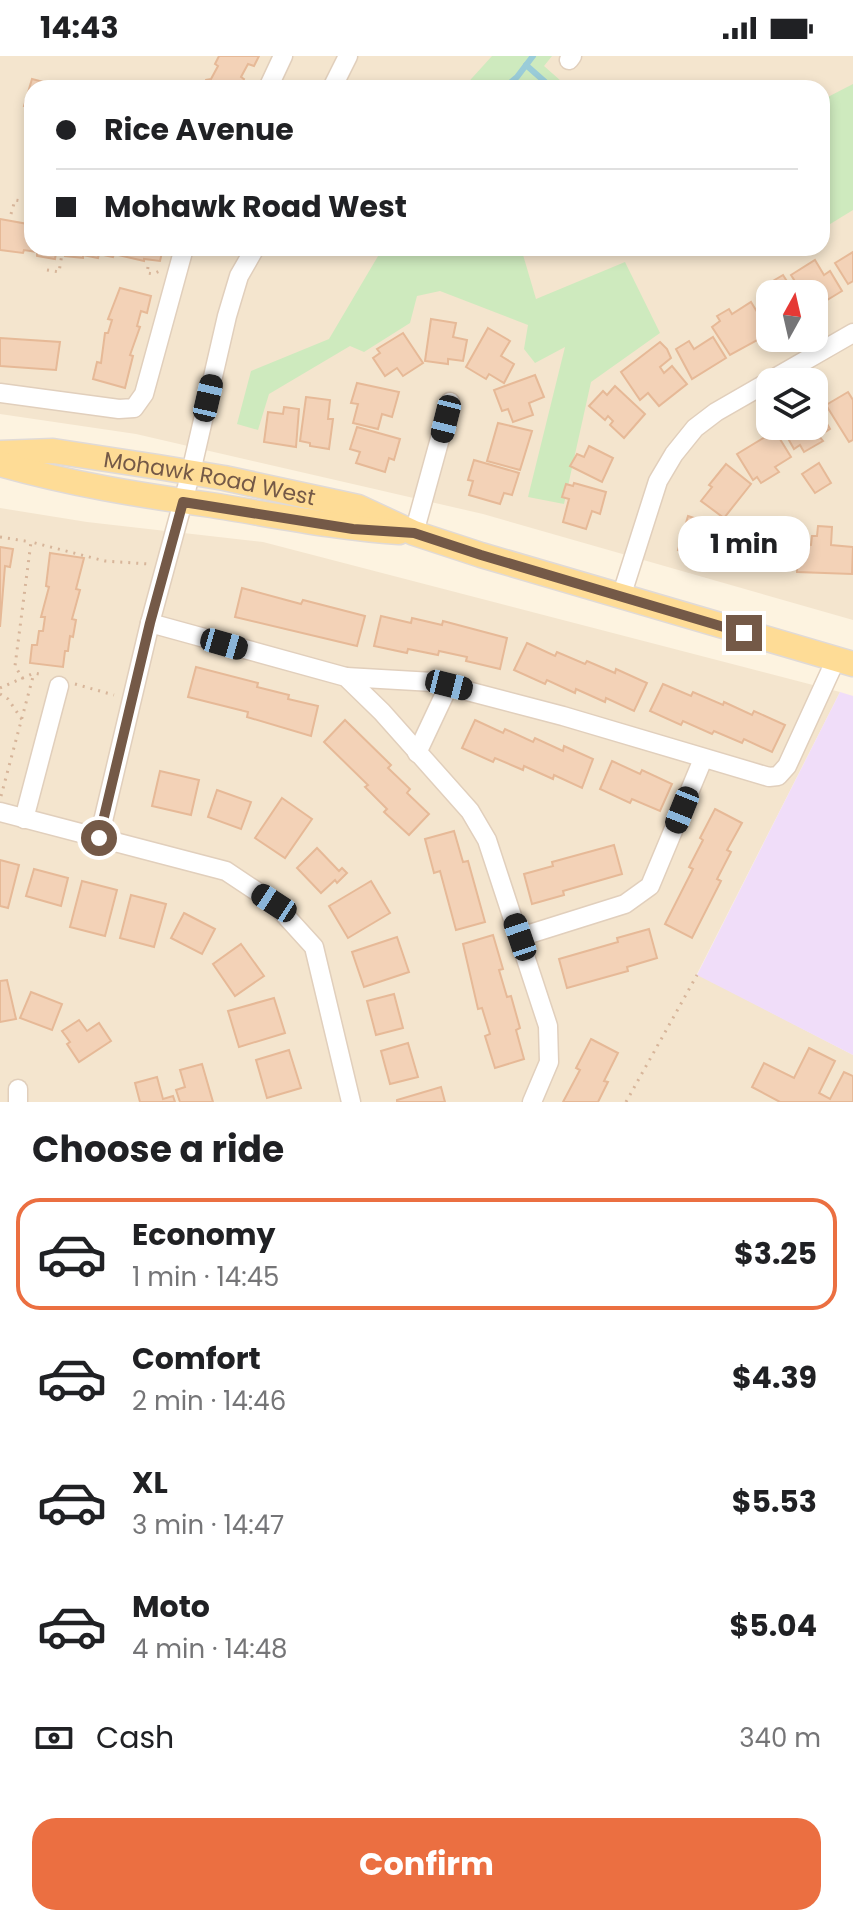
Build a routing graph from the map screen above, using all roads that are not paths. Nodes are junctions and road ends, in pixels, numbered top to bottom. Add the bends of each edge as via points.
1 (283, 56) edge
2 (348, 56) edge
3 (272, 80) edge
4 (336, 80) edge
5 (182, 256) edge
6 (248, 256) edge
7 (853, 333) edge
8 (0, 393) edge
9 (450, 402) dead end
10 (0, 453) edge
11 (0, 464) edge
12 (191, 472) junction
13 (183, 502) junction
14 (414, 533) junction
15 (621, 597) junction
16 (150, 623) junction
17 (844, 662) edge
18 (346, 677) junction
19 (449, 685) junction
20 (59, 686) dead end
21 (417, 753) junction
22 (703, 759) junction
23 (0, 812) edge
24 (24, 819) junction
25 (99, 838) junction
26 (520, 937) junction
27 (351, 1102) edge
28 (532, 1102) edge

1 - 3 street
2 - 4 street
5 - 8 street via 144,394 134,408
6 - 12 street via 227,316
7 - 15 street via 695,428 658,481
9 - 14 street
10 - 12 main road, Mohawk Road West via 53,451
11 - 13 main road, Mohawk Road West via 59,481
12 - 13 street
12 - 14 main road, Mohawk Road West via 358,507
13 - 14 main road, Mohawk Road West via 353,529
13 - 16 street
14 - 15 main road, Mohawk Road West
15 - 17 main road, Mohawk Road West
16 - 18 street
16 - 25 street
17 - 22 street via 778,776
18 - 19 street
18 - 21 street
19 - 21 street
19 - 22 street
20 - 24 street
21 - 26 street via 470,811 487,840
22 - 26 street via 650,886 625,904
23 - 24 street
24 - 25 street
25 - 27 street via 226,871 274,903 314,947
26 - 28 street via 548,1026 549,1062

